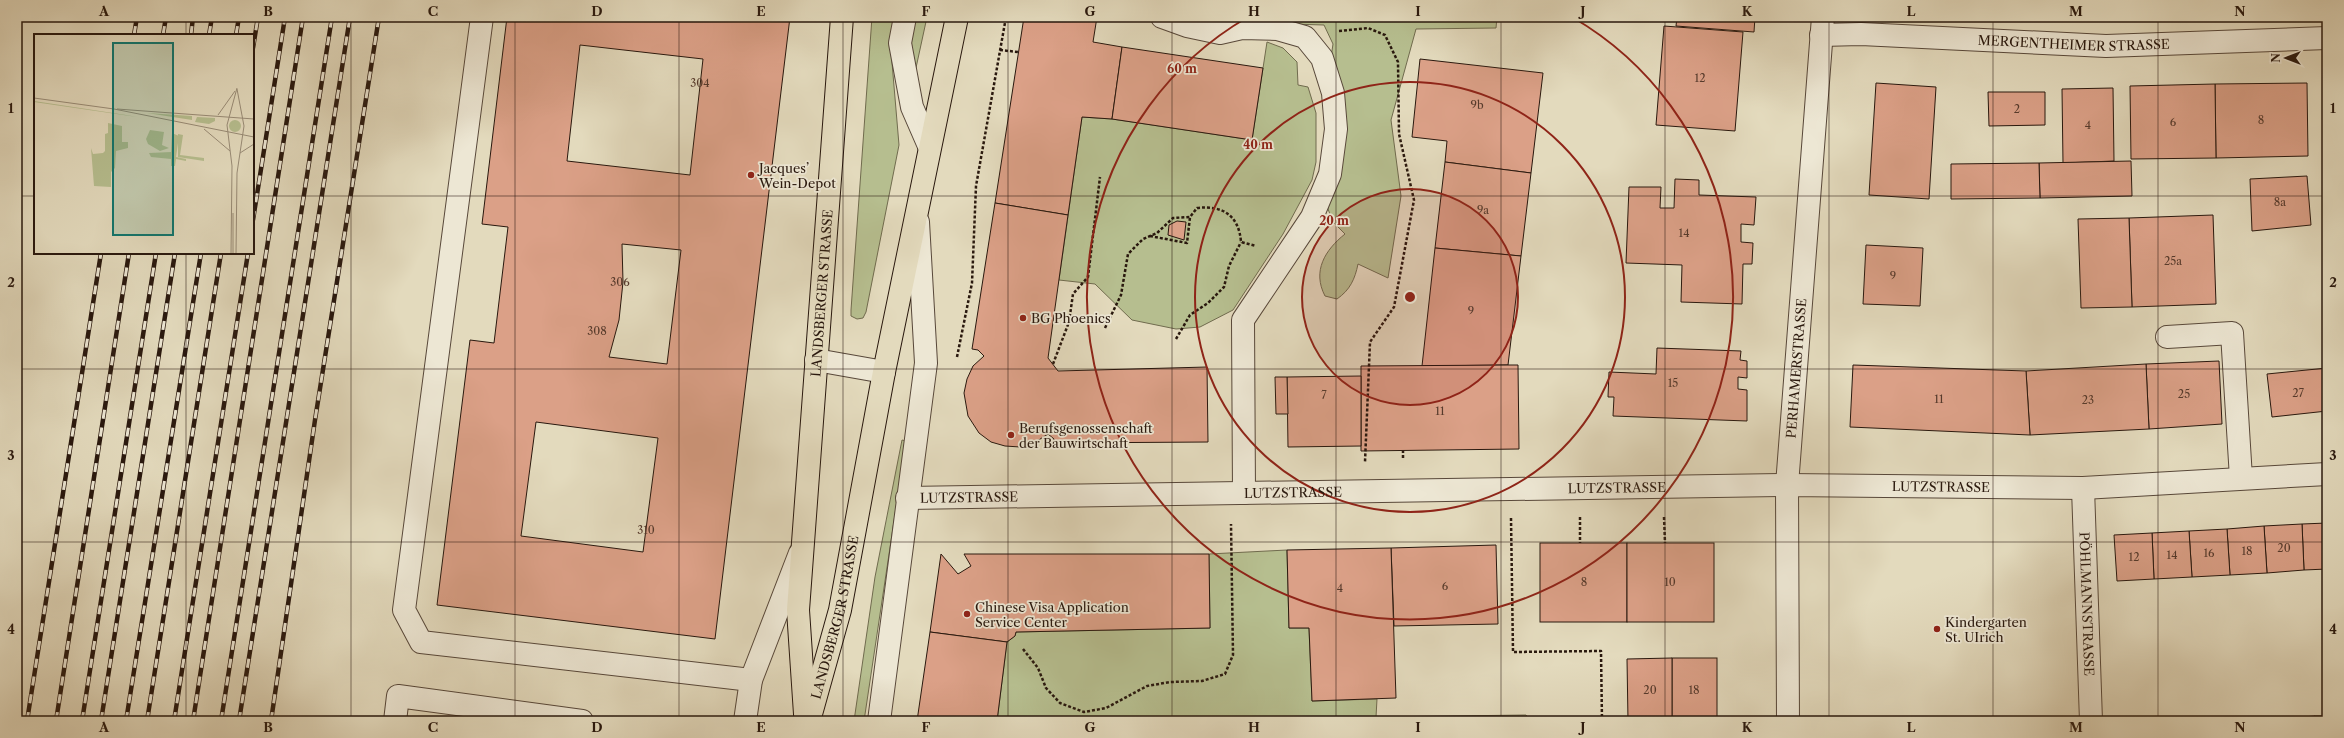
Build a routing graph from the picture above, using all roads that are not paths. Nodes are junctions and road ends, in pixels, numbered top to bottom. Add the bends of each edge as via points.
1 (482, 17) edge
2 (842, 17) edge
3 (905, 17) edge
4 (957, 17) edge
5 (1162, 17) edge
6 (1822, 26) edge
7 (2327, 38) edge
8 (929, 146) junction
9 (917, 207) junction
10 (2167, 337) dead end
11 (816, 360) junction
12 (884, 372) junction
13 (2327, 474) edge
14 (2241, 478) junction
15 (1787, 485) junction
16 (2084, 488) junction
17 (1237, 493) junction
18 (907, 498) junction
19 (803, 545) junction
20 (751, 680) junction
21 (395, 721) edge
22 (582, 721) edge
23 (744, 721) edge
24 (807, 721) edge
25 (879, 721) edge
26 (1788, 721) edge
27 (2091, 721) edge

1 - 20 street via 404,610 421,642
2 - 11 main road, LANDSBERGER STRASSE
3 - 8 street via 900,43 912,106
4 - 8 main road, LANDSBERGER STRASSE
5 - 17 street via 1187,26 1220,33 1242,28 1278,29 1305,37 1322,58 1332,93 1336,129 1330,174 1312,217 1243,320
6 - 7 street, MERGENTHEIMER STRASSE via 1861,34 2106,46
6 - 15 street, PERHAMERSTRASSE
8 - 9 main road, LANDSBERGER STRASSE
9 - 12 main road, LANDSBERGER STRASSE
9 - 18 street, LANDSBERGER STRASSE via 926,363
10 - 14 street via 2232,333
11 - 12 street
11 - 19 main road, LANDSBERGER STRASSE
12 - 24 main road, LANDSBERGER STRASSE via 840,610
13 - 14 street, LUTZSTRASSE
14 - 16 street, LUTZSTRASSE
15 - 16 street, LUTZSTRASSE
15 - 17 street, LUTZSTRASSE
15 - 26 street, PERHAMERSTRASSE
16 - 27 street, PÖHLMANNSTRASSE
17 - 18 street, LUTZSTRASSE
18 - 25 street, LANDSBERGER STRASSE
19 - 20 street, LANDSBERGER STRASSE
19 - 24 main road, LANDSBERGER STRASSE via 798,610
20 - 23 street, LANDSBERGER STRASSE
21 - 22 street via 398,696

